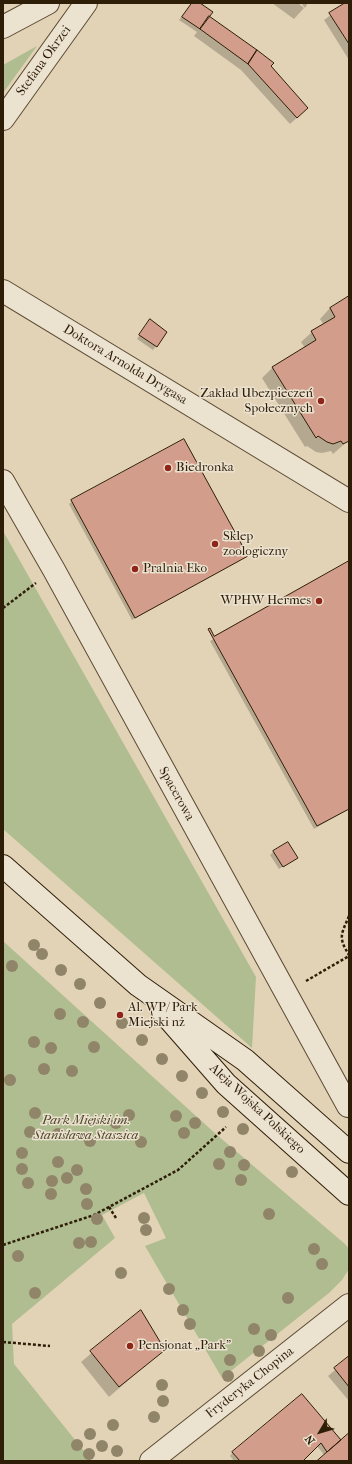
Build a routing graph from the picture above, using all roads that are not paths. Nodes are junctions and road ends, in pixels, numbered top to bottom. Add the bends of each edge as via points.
1 (48, 3) edge
2 (86, 3) edge
3 (3, 27) edge
4 (3, 119) edge
5 (3, 291) edge
6 (3, 481) edge
7 (349, 501) edge
8 (3, 866) edge
9 (138, 985) junction
10 (348, 1106) dead end
11 (349, 1152) edge
12 (349, 1194) edge
13 (349, 1305) edge
14 (151, 1461) edge

1 - 3 street
2 - 4 street, Stefana Okrzei
5 - 7 street, Doktora Arnolda Drygasa
6 - 10 street, Spacerowa
8 - 9 street, Aleja Wojska Polskiego
9 - 11 street, Aleja Wojska Polskiego via 245,1060
9 - 12 street, Aleja Wojska Polskiego via 226,1084
13 - 14 street, Fryderyka Chopina

